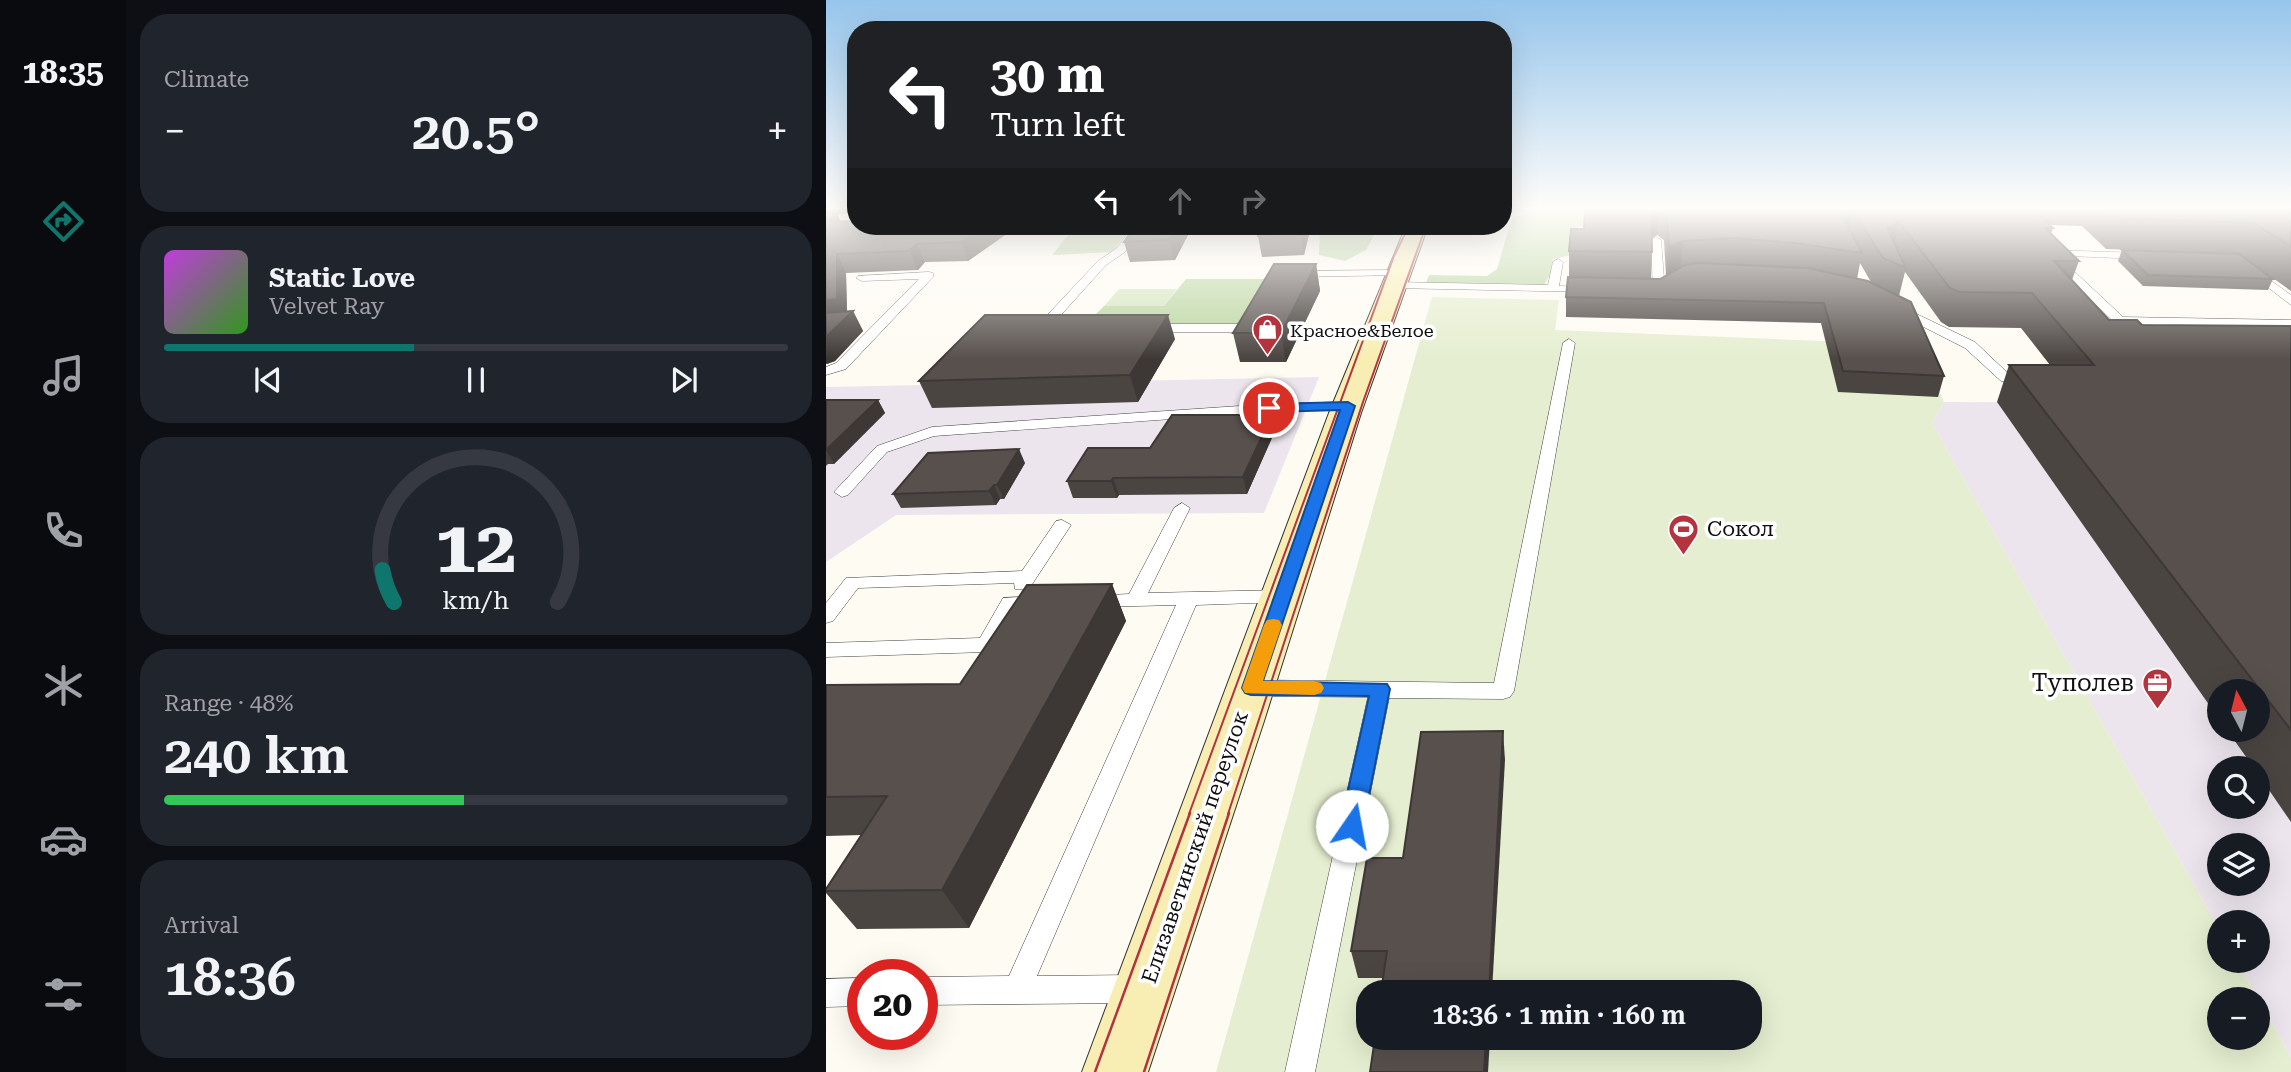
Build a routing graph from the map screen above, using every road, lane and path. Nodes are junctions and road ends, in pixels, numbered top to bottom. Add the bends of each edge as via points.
1 (1107, 259) edge
2 (1403, 259) edge
3 (1655, 259) edge
4 (2055, 259) edge
5 (2238, 259) edge
6 (1558, 262) dead end
7 (1280, 274) edge
8 (862, 278) edge
9 (1394, 279) junction
10 (1672, 283) edge
11 (1553, 289) junction
12 (1598, 290) edge
13 (2291, 301) edge
14 (1262, 306) edge
15 (1892, 306) edge
16 (882, 324) junction
17 (2291, 324) edge
18 (868, 325) dead end
19 (1056, 328) edge
20 (1139, 328) edge
21 (1569, 343) dead end
22 (826, 371) edge
23 (2006, 379) dead end
24 (1348, 406) junction
25 (842, 492) dead end
26 (1182, 508) dead end
27 (1062, 525) dead end
28 (1028, 576) junction
29 (1283, 596) junction
30 (1189, 598) junction
31 (1135, 600) junction
32 (1080, 601) edge
33 (1052, 602) edge
34 (1010, 603) junction
35 (826, 616) edge
36 (826, 650) edge
37 (1251, 688) junction
38 (1380, 689) junction
39 (1145, 989) junction
40 (1017, 990) junction
41 (938, 991) edge
42 (847, 992) edge
43 (826, 993) edge
44 (1115, 1072) edge
45 (1300, 1072) edge

1 - 19 lane via 1042,328
2 - 9 street, Елизаветинский переулок
3 - 10 lane via 1653,292
4 - 17 lane via 2120,321
5 - 13 lane
6 - 11 lane
7 - 9 lane
8 - 16 lane via 929,275
9 - 11 lane
9 - 24 street, Елизаветинский переулок
11 - 12 lane
14 - 20 lane via 1250,328
15 - 23 lane via 1970,345
16 - 18 lane
16 - 22 lane via 841,366
21 - 38 lane via 1503,691
24 - 25 lane via 932,432 881,449
24 - 29 street, Елизаветинский переулок
26 - 31 lane
27 - 28 lane
28 - 34 lane
28 - 35 lane via 853,582
29 - 30 lane
29 - 37 street, Елизаветинский переулок
30 - 31 lane
30 - 40 lane
31 - 32 lane
33 - 34 lane
34 - 36 lane via 986,645
37 - 38 lane
37 - 39 street, Елизаветинский переулок
38 - 45 lane
39 - 40 lane
39 - 44 street, Елизаветинский переулок
40 - 41 lane
42 - 43 lane

